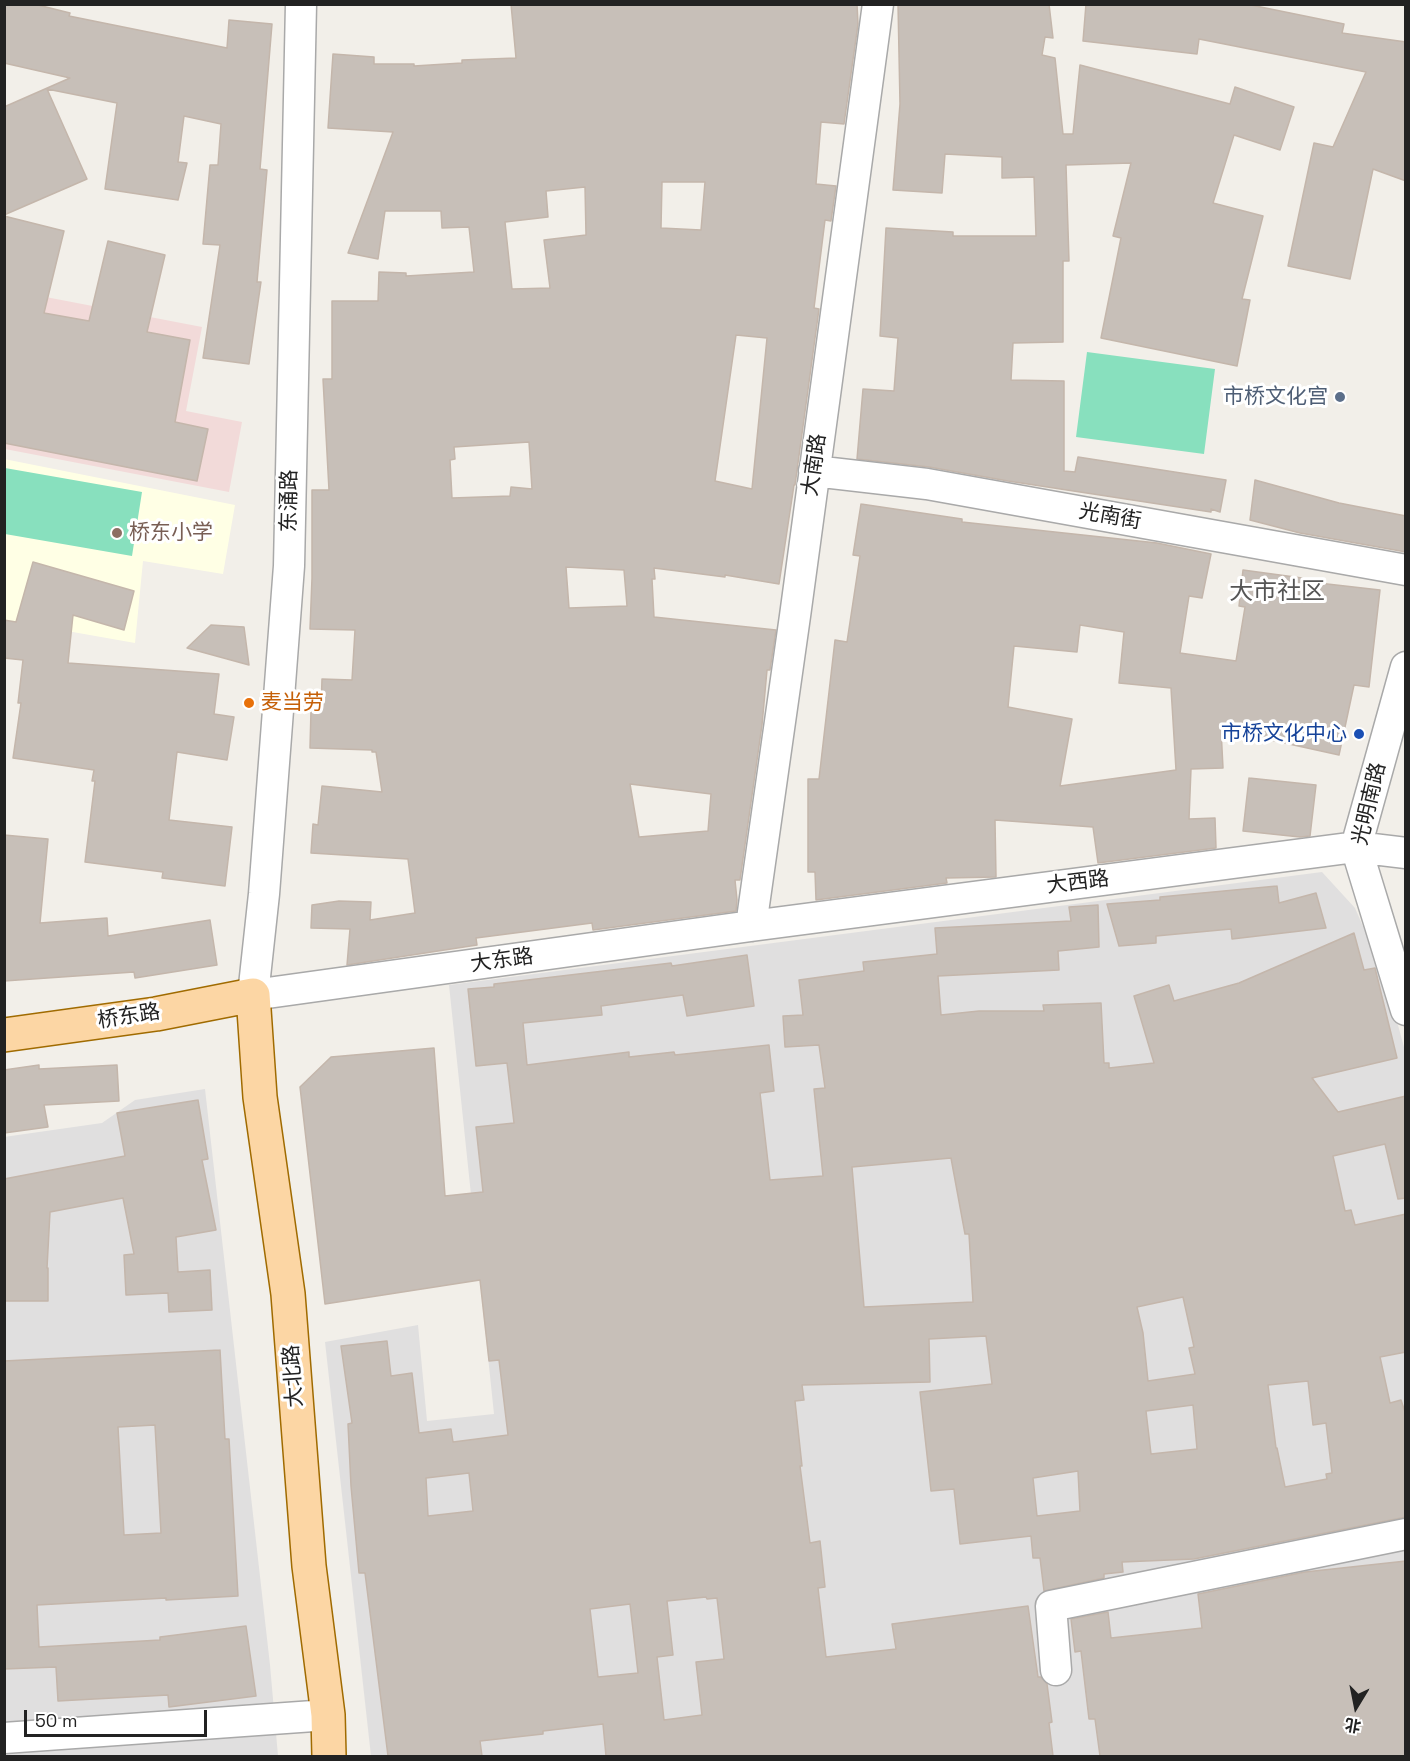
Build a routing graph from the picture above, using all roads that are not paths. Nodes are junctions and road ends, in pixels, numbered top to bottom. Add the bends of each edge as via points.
1 (301, 4) edge
2 (878, 4) edge
3 (814, 471) junction
4 (1406, 570) edge
5 (1406, 667) edge
6 (1356, 847) junction
7 (1406, 853) edge
8 (751, 926) junction
9 (253, 995) junction
10 (1406, 1010) edge
11 (4, 1035) edge
12 (1406, 1534) edge
13 (1056, 1670) dead end
14 (328, 1715) junction
15 (4, 1738) edge
16 (329, 1756) edge

1 - 9 street, 东涌路 via 289,566
2 - 3 street, 大南路
3 - 4 street, 光南街 via 927,484
3 - 8 street, 大南路
5 - 6 street, 光明南路
6 - 7 street, 大西路
6 - 8 street, 大西路
6 - 10 street, 光明南路
8 - 9 street, 大东路
9 - 11 main road, 桥东路 via 156,1014
9 - 14 main road, 大北路 via 260,1097 288,1294 309,1566
12 - 13 street via 1051,1606
14 - 15 street
14 - 16 main road, 大北路

